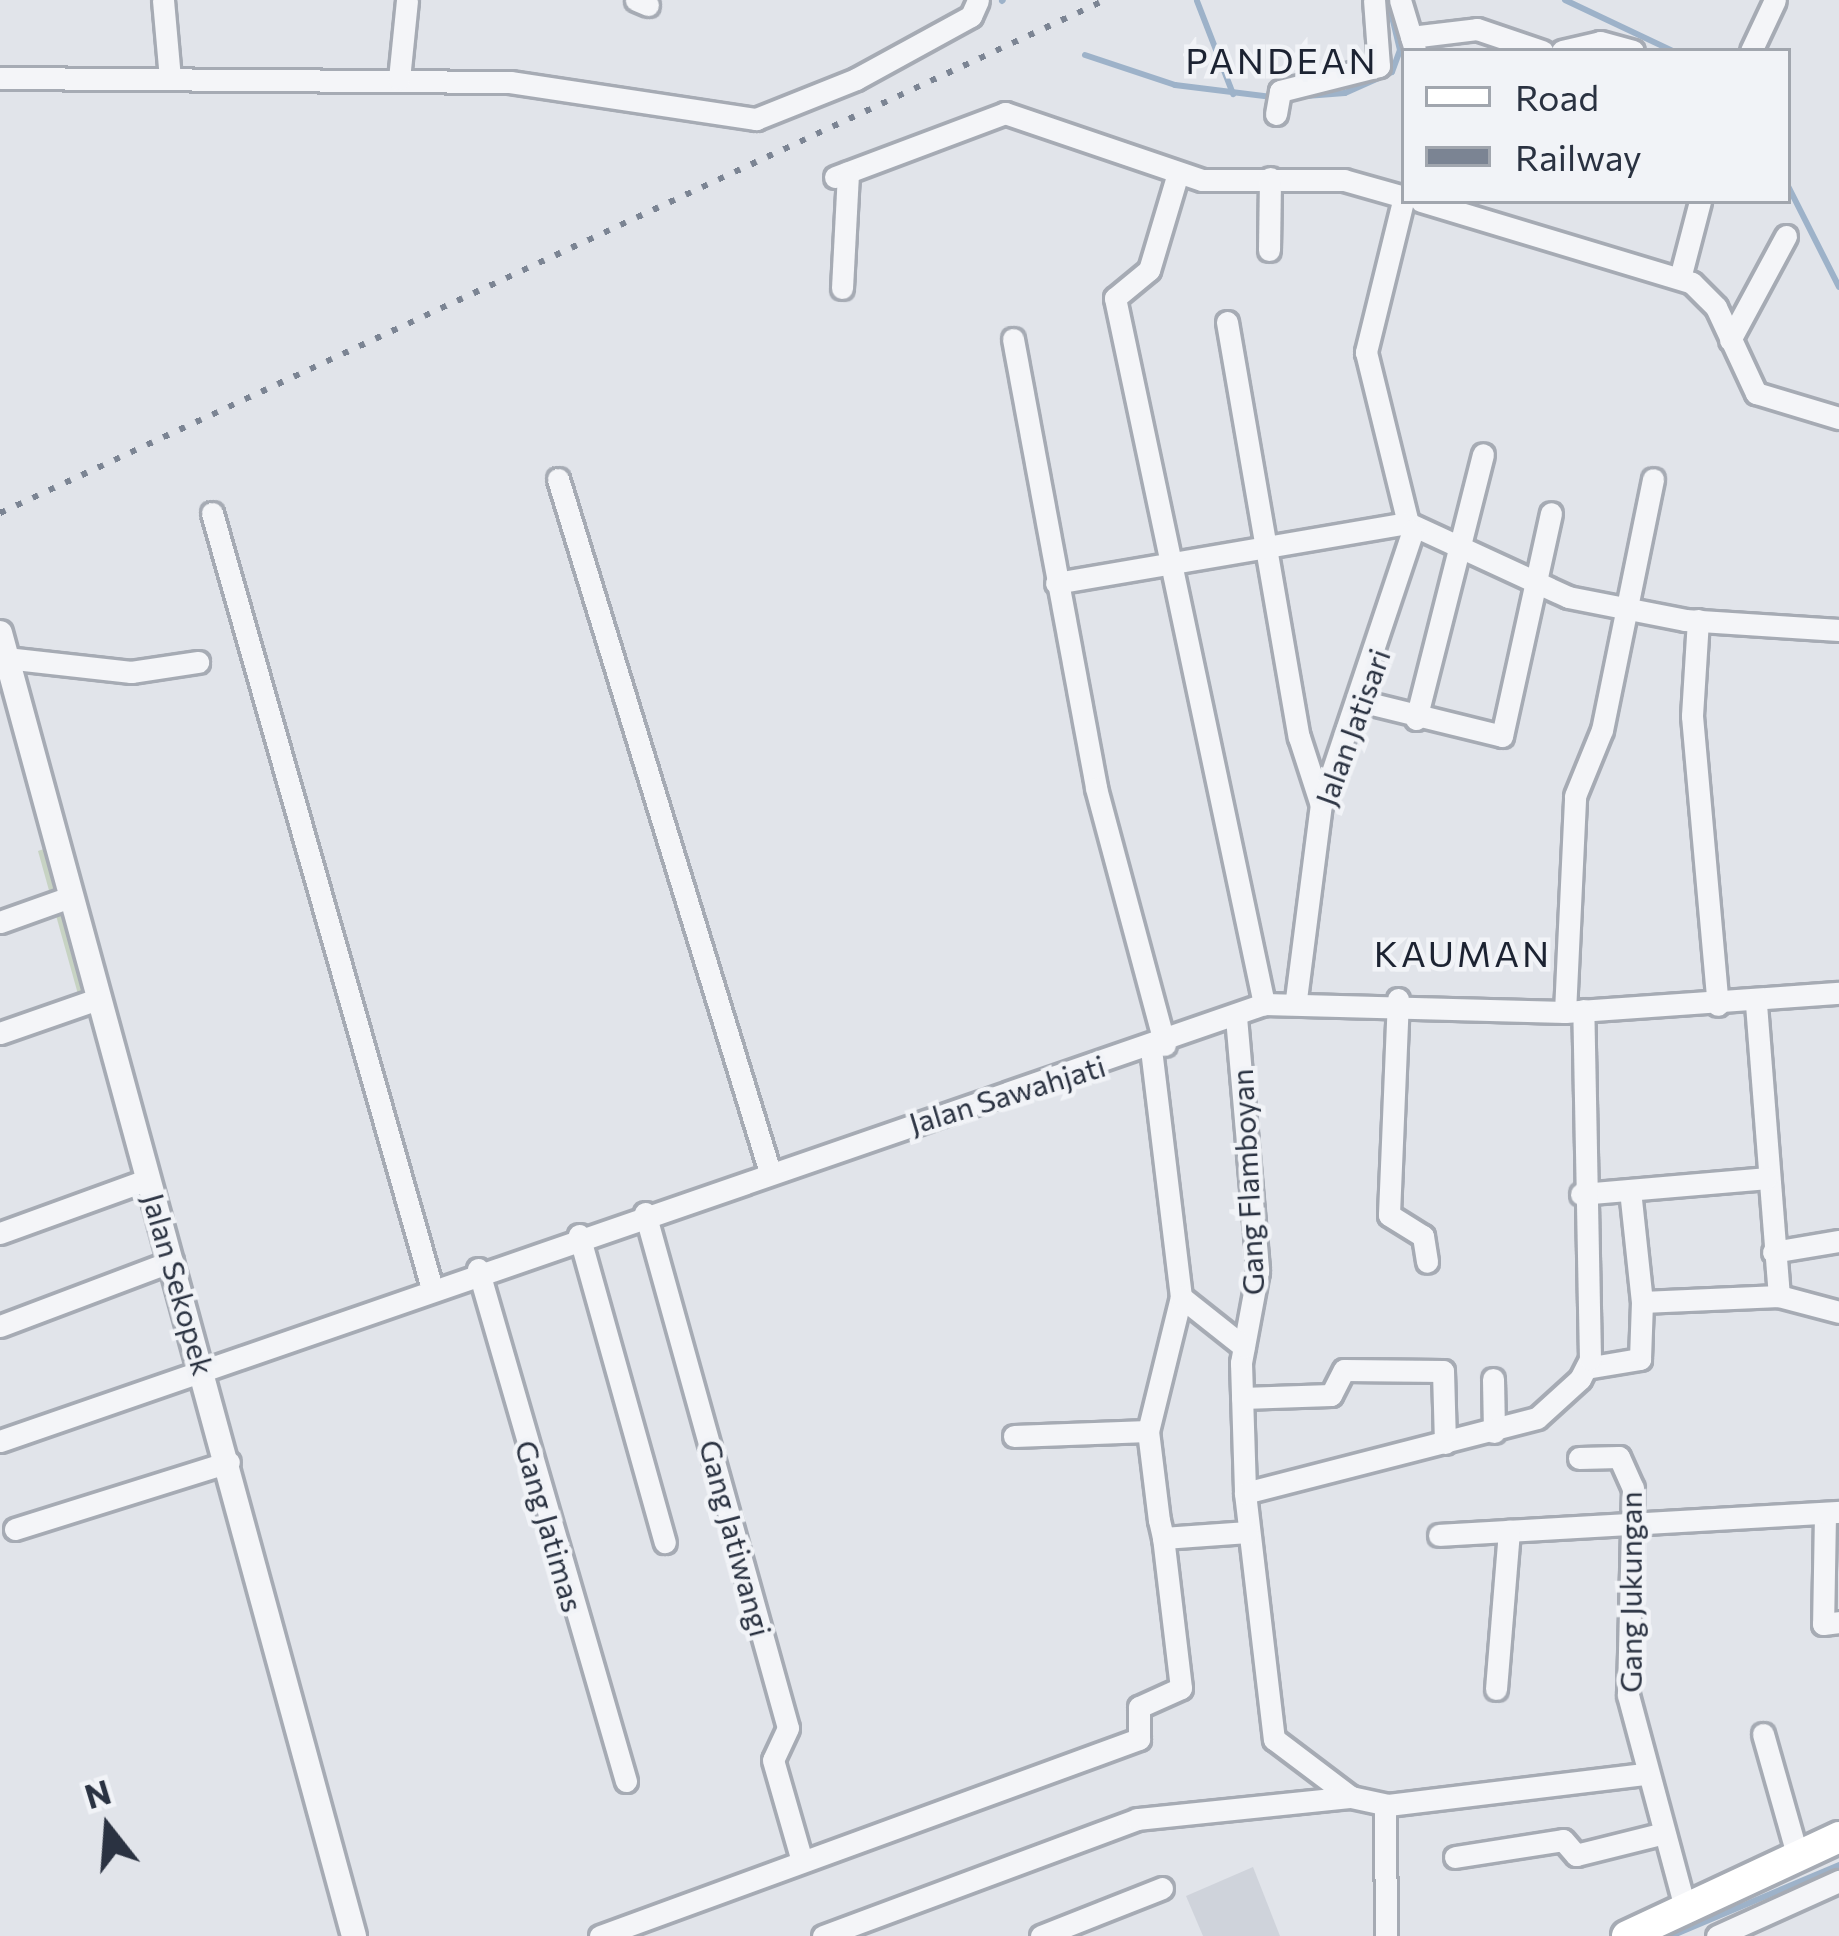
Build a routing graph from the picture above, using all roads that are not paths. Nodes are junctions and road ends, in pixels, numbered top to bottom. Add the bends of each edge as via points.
1 (163, 0) edge
2 (407, 0) edge
3 (978, 0) edge
4 (1374, 0) edge
5 (1400, 0) edge
6 (1775, 0) edge
7 (1413, 44) edge
8 (1533, 48) edge
9 (1575, 48) edge
10 (1622, 48) edge
11 (1752, 48) edge
12 (0, 78) edge
13 (170, 78) junction
14 (399, 79) junction
15 (1277, 103) dead end
16 (1178, 173) junction
17 (1270, 178) junction
18 (1401, 196) edge
19 (1402, 204) edge
20 (1699, 204) edge
21 (1449, 205) edge
22 (1786, 236) dead end
23 (1269, 250) dead end
24 (1680, 278) junction
25 (842, 288) dead end
26 (1226, 322) dead end
27 (1013, 339) dead end
28 (1730, 340) junction
29 (1839, 418) edge
30 (1483, 454) dead end
31 (1653, 478) dead end
32 (558, 479) dead end
33 (212, 513) dead end
34 (1552, 513) dead end
35 (1411, 526) junction
36 (1262, 543) junction
37 (1457, 550) junction
38 (1169, 558) junction
39 (1537, 583) junction
40 (1056, 584) junction
41 (1625, 607) junction
42 (1698, 620) junction
43 (1839, 630) edge
44 (3, 645) edge
45 (198, 662) dead end
46 (1364, 703) junction
47 (1416, 718) junction
48 (1321, 805) junction
49 (67, 898) junction
50 (0, 922) edge
51 (1839, 993) edge
52 (1296, 999) junction
53 (1397, 999) junction
54 (95, 1000) junction
55 (1264, 1004) junction
56 (1756, 1004) junction
57 (1718, 1006) junction
58 (1574, 1011) junction
59 (1236, 1017) junction
60 (0, 1033) edge
61 (1158, 1047) junction
62 (769, 1169) junction
63 (1766, 1178) junction
64 (133, 1185) junction
65 (1630, 1190) junction
66 (1581, 1194) junction
67 (646, 1213) junction
68 (0, 1234) edge
69 (579, 1235) junction
70 (1839, 1241) edge
71 (1773, 1252) junction
72 (172, 1261) junction
73 (1427, 1262) dead end
74 (478, 1269) junction
75 (431, 1285) junction
76 (1779, 1296) junction
77 (1181, 1297) junction
78 (1642, 1302) junction
79 (1839, 1312) edge
80 (0, 1326) edge
81 (1244, 1347) junction
82 (1586, 1368) junction
83 (205, 1372) junction
84 (1493, 1379) dead end
85 (1242, 1398) junction
86 (1148, 1431) junction
87 (1494, 1432) junction
88 (1014, 1436) dead end
89 (0, 1441) edge
90 (1445, 1443) junction
91 (1579, 1458) dead end
92 (229, 1462) junction
93 (1245, 1493) junction
94 (1832, 1513) edge
95 (1635, 1522) junction
96 (15, 1529) dead end
97 (1508, 1531) junction
98 (1248, 1532) junction
99 (1439, 1535) dead end
100 (1163, 1538) junction
101 (665, 1542) dead end
102 (1839, 1622) edge
103 (1496, 1689) dead end
104 (1763, 1734) dead end
105 (1646, 1774) junction
106 (626, 1781) dead end
107 (1351, 1797) junction
108 (1385, 1805) junction
109 (1664, 1833) junction
110 (1805, 1856) edge
111 (1455, 1857) dead end
112 (802, 1861) junction
113 (1838, 1881) edge
114 (1162, 1888) dead end
115 (1739, 1888) junction
116 (1788, 1903) junction
117 (1685, 1907) junction
118 (1751, 1919) junction
119 (354, 1936) edge
120 (600, 1936) edge
121 (823, 1936) edge
122 (1041, 1936) edge
123 (1386, 1936) edge
124 (1627, 1936) edge
125 (1717, 1936) edge

1 - 13 street
2 - 14 street
3 - 14 street via 971,16 856,80 757,119 586,90
4 - 15 street via 1379,65
5 - 7 street
6 - 11 street
7 - 8 street via 1478,29
9 - 10 street via 1600,42
12 - 13 street
13 - 14 street
16 - 17 street
16 - 25 street via 1004,112 841,175
16 - 38 street via 1149,270 1114,298
17 - 18 street via 1365,182
17 - 23 street
19 - 35 street via 1366,352
20 - 24 street
21 - 24 street
22 - 28 street
24 - 28 street via 1703,292
26 - 36 street
27 - 40 street
28 - 29 street via 1765,401
30 - 37 street
31 - 41 street
32 - 62 street
33 - 75 street
34 - 39 street
35 - 36 street
35 - 37 street
35 - 46 street, Jalan Jatisari
36 - 38 street
36 - 48 street
37 - 39 street
37 - 47 street
38 - 40 street
38 - 55 street
39 - 41 street
39 - 47 street via 1502,736
40 - 61 street
41 - 42 street
41 - 58 street via 1603,730 1575,796
42 - 43 street
42 - 57 street via 1692,716
44 - 45 street via 131,672
44 - 49 street, Jalan Sekopek
46 - 47 street
46 - 48 street, Jalan Jatisari
48 - 52 street, Jalan Jatisari
49 - 50 street
49 - 54 street, Jalan Sekopek
51 - 56 street, Jalan Sawahjati
52 - 53 street, Jalan Sawahjati
52 - 55 street, Jalan Sawahjati
53 - 58 street, Jalan Sawahjati
53 - 73 street via 1389,1215 1423,1236
54 - 60 street
54 - 64 street, Jalan Sekopek
55 - 59 street, Jalan Sawahjati
56 - 57 street, Jalan Sawahjati
56 - 63 street
57 - 58 street, Jalan Sawahjati
58 - 66 street
59 - 61 street, Jalan Sawahjati
59 - 81 street, Gang Flamboyan via 1258,1271
61 - 62 street, Jalan Sawahjati
61 - 77 street
62 - 67 street, Jalan Sawahjati
63 - 65 street
63 - 71 street
64 - 68 street
64 - 72 street, Jalan Sekopek
65 - 66 street
65 - 78 street
66 - 82 street
67 - 69 street, Jalan Sawahjati
67 - 112 street, Gang Jatiwangi via 788,1728 773,1760
69 - 74 street, Jalan Sawahjati
69 - 101 street
70 - 71 street
71 - 76 street
72 - 80 street
72 - 83 street, Jalan Sekopek
74 - 75 street, Jalan Sawahjati
74 - 106 street, Gang Jatimas
75 - 83 street, Jalan Sawahjati
76 - 78 street
76 - 79 street
77 - 81 street
77 - 86 street
78 - 82 street via 1640,1358
81 - 85 street, Gang Flamboyan
82 - 87 street via 1537,1418
83 - 89 street, Jalan Sawahjati
83 - 92 street, Jalan Sekopek
84 - 87 street
85 - 90 street via 1331,1395 1343,1370 1443,1371
85 - 93 street, Gang Flamboyan
86 - 88 street
86 - 100 street
87 - 90 street
90 - 93 street
91 - 95 street, Gang Jukungan via 1624,1463
92 - 96 street
92 - 119 street, Jalan Sekopek
93 - 98 street, Gang Flamboyan
94 - 95 street
94 - 102 street via 1823,1624
95 - 97 street
95 - 105 street, Gang Jukungan via 1626,1665
97 - 99 street
97 - 103 street
98 - 100 street
98 - 107 street, Gang Flamboyan via 1267,1723 1279,1746
100 - 112 street via 1181,1688 1139,1707 1139,1739
104 - 110 street
105 - 108 street
105 - 109 street, Gang Jukungan
107 - 108 street
107 - 121 street via 1137,1819
108 - 123 street
109 - 111 street via 1576,1855 1562,1840
109 - 117 street, Gang Jukungan
110 - 113 street
110 - 115 main road
110 - 116 street
112 - 120 street
113 - 116 street
114 - 122 street
115 - 117 main road
115 - 118 street
116 - 118 street
117 - 124 main road
118 - 125 street

